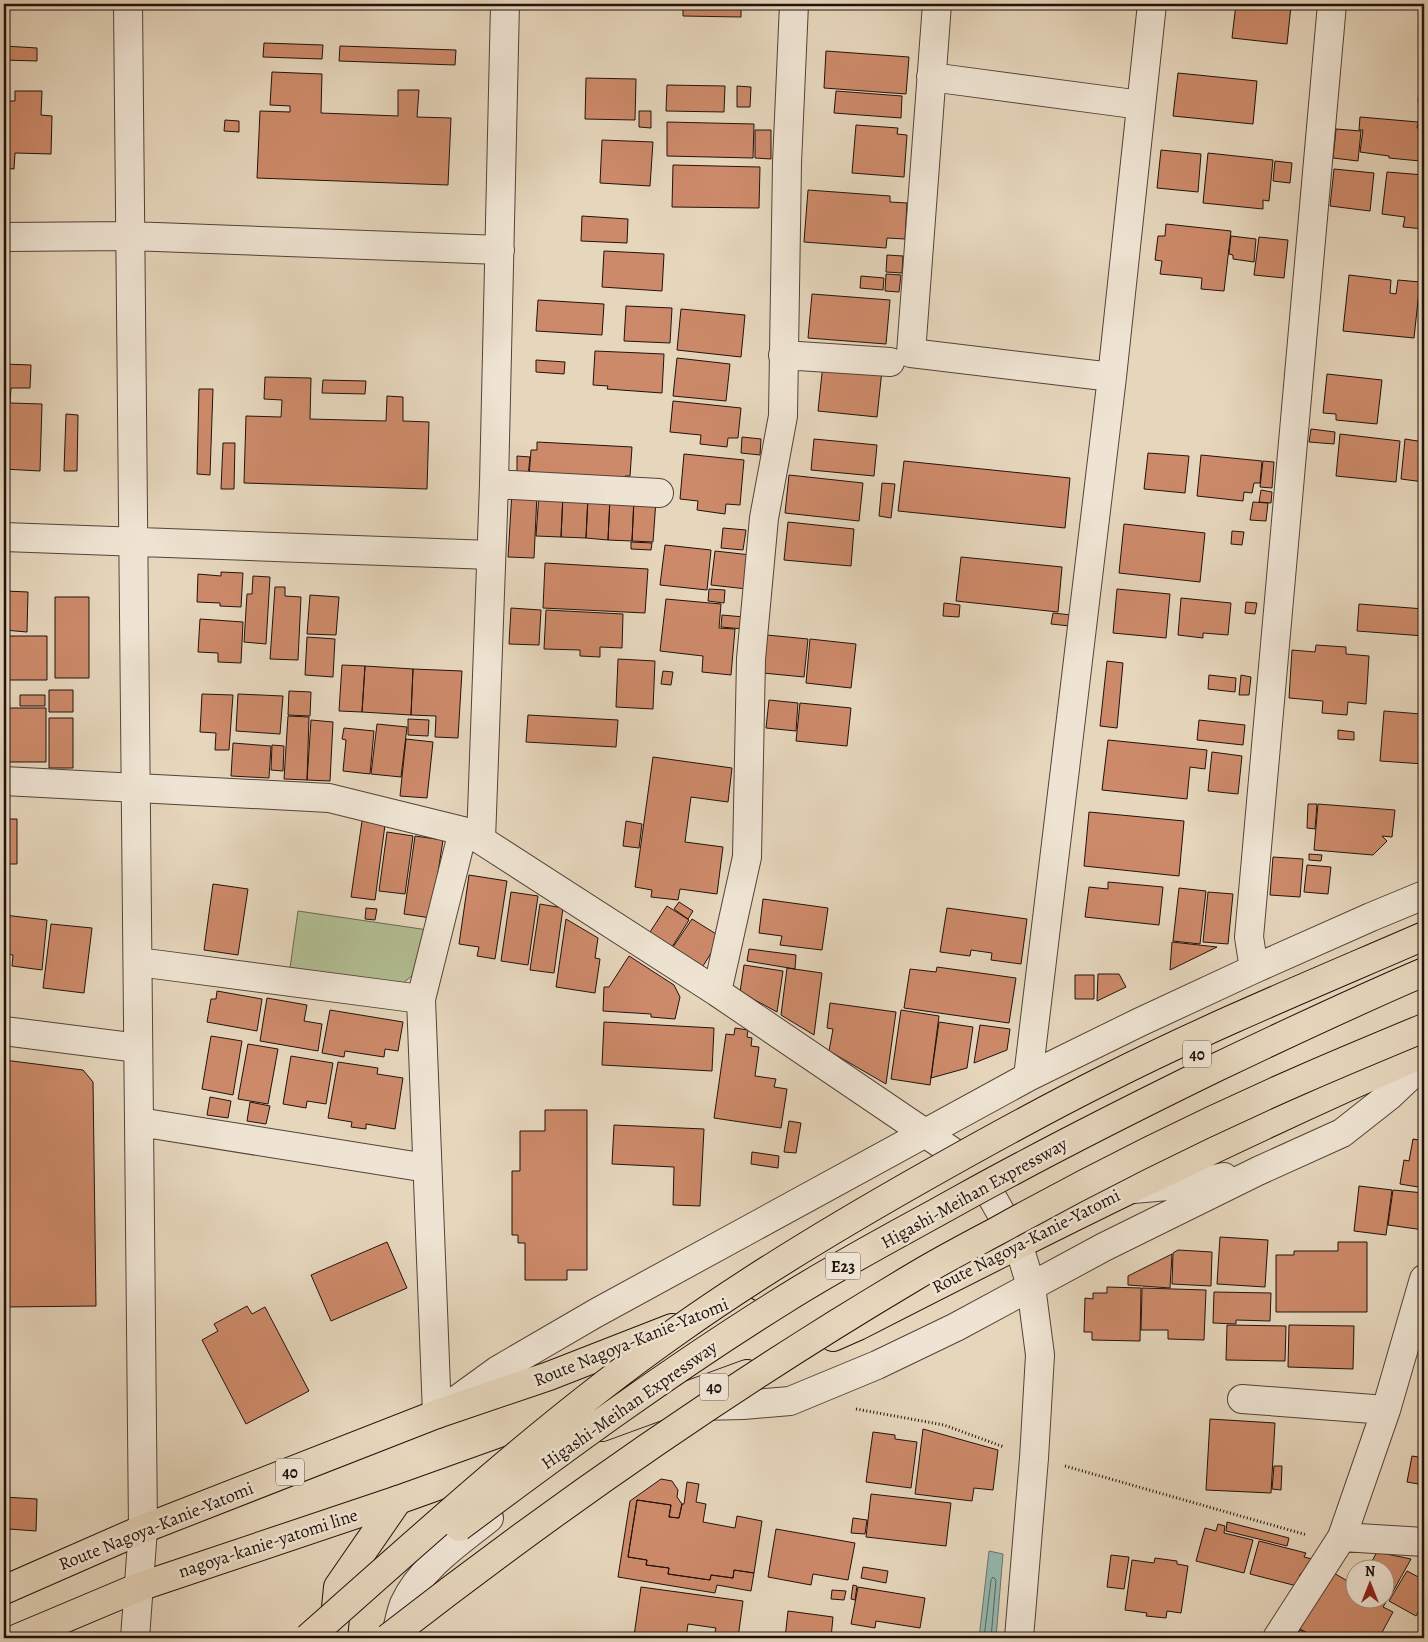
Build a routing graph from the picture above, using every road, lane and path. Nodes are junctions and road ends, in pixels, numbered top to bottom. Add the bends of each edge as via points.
1 (128, 4) edge
2 (505, 4) edge
3 (794, 4) edge
4 (937, 4) edge
5 (1152, 4) edge
6 (1332, 4) edge
7 (931, 77) junction
8 (1141, 105) junction
9 (130, 236) junction
10 (4, 237) edge
11 (500, 250) junction
12 (783, 356) junction
13 (890, 362) dead end
14 (1112, 377) junction
15 (494, 484) junction
16 (659, 493) dead end
17 (4, 537) edge
18 (132, 542) junction
19 (491, 555) junction
20 (4, 781) edge
21 (136, 787) junction
22 (472, 835) junction
23 (1424, 895) edge
24 (1424, 936) edge
25 (1424, 952) edge
26 (138, 962) junction
27 (1254, 968) junction
28 (1424, 972) edge
29 (717, 992) junction
30 (422, 999) junction
31 (1424, 1028) edge
32 (4, 1030) edge
33 (138, 1048) junction
34 (1424, 1053) edge
35 (1424, 1063) edge
36 (1028, 1077) junction
37 (1424, 1090) edge
38 (1389, 1096) junction
39 (139, 1122) junction
40 (925, 1133) junction
41 (975, 1167) junction
42 (427, 1168) junction
43 (1258, 1171) junction
44 (1128, 1189) junction
45 (1018, 1244) junction
46 (1424, 1279) edge
47 (1031, 1286) junction
48 (840, 1380) junction
49 (1242, 1399) dead end
50 (658, 1407) junction
51 (1386, 1410) junction
52 (437, 1414) junction
53 (569, 1438) junction
54 (1034, 1458) junction
55 (398, 1500) junction
56 (143, 1530) junction
57 (1342, 1537) junction
58 (1424, 1542) edge
59 (139, 1586) junction
60 (4, 1590) edge
61 (18, 1638) edge
62 (135, 1638) edge
63 (309, 1638) edge
64 (333, 1638) edge
65 (388, 1638) edge
66 (395, 1638) edge
67 (1019, 1638) edge
68 (1277, 1638) edge

1 - 9 street
2 - 11 street
3 - 12 street
4 - 7 street
5 - 8 street
6 - 27 street via 1249,937
7 - 8 street
7 - 14 street via 910,353
8 - 14 street
9 - 10 street
9 - 11 street
9 - 18 street
11 - 15 street
12 - 13 street
12 - 29 street via 782,416 764,518 751,659 747,857
14 - 36 street
15 - 16 street
15 - 19 street
17 - 18 street
18 - 19 street
18 - 21 street
19 - 22 street
20 - 21 street
21 - 22 street via 329,798
21 - 26 street
22 - 29 street
22 - 30 street
23 - 27 street
24 - 63 main road, bridge via 1109,1077 872,1207 772,1267 676,1331 578,1405 498,1470
25 - 41 main road, Route Nagoya-Kanie-Yatomi / 40 via 1264,1020
26 - 30 street
26 - 33 street
27 - 36 street
28 - 63 main road, Higashi-Meihan Expressway / E23, bridge via 1127,1111 787,1298 678,1368
29 - 40 street
30 - 42 street
31 - 65 main road, E23, bridge via 1300,1080 1145,1153 914,1276 700,1412 469,1576
32 - 33 street
33 - 39 street
34 - 44 main road, Route Nagoya-Kanie-Yatomi / 40
35 - 38 street
36 - 40 street
37 - 38 street
38 - 43 street via 1342,1133
39 - 42 street
39 - 56 street
40 - 41 street
40 - 52 street via 596,1313 498,1370
41 - 45 street
41 - 52 main road, Route Nagoya-Kanie-Yatomi / 40 via 824,1254 735,1300 660,1334
42 - 52 street
43 - 44 street via 1191,1184
43 - 47 street
44 - 45 main road, Route Nagoya-Kanie-Yatomi / 40
45 - 47 street
45 - 50 main road, Route Nagoya-Kanie-Yatomi / 40 via 858,1326 759,1370
46 - 51 street
47 - 48 street via 956,1328
47 - 54 street via 1040,1356
48 - 50 street via 790,1401
48 - 54 path via 856,1409 944,1425
49 - 51 street
50 - 53 main road, Route Nagoya-Kanie-Yatomi / 40
51 - 57 street
52 - 56 main road, Route Nagoya-Kanie-Yatomi / 40
53 - 55 main road, Route Nagoya-Kanie-Yatomi / 40
53 - 66 street via 536,1478 445,1552 422,1576 404,1604
54 - 57 path via 1312,1536
54 - 67 street
55 - 59 main road, nagoya-kanie-yatomi line / 40
55 - 64 main road via 338,1586
56 - 59 street
56 - 60 main road, Route Nagoya-Kanie-Yatomi / 40
57 - 58 street
57 - 68 street
59 - 61 main road, 40
59 - 62 street

